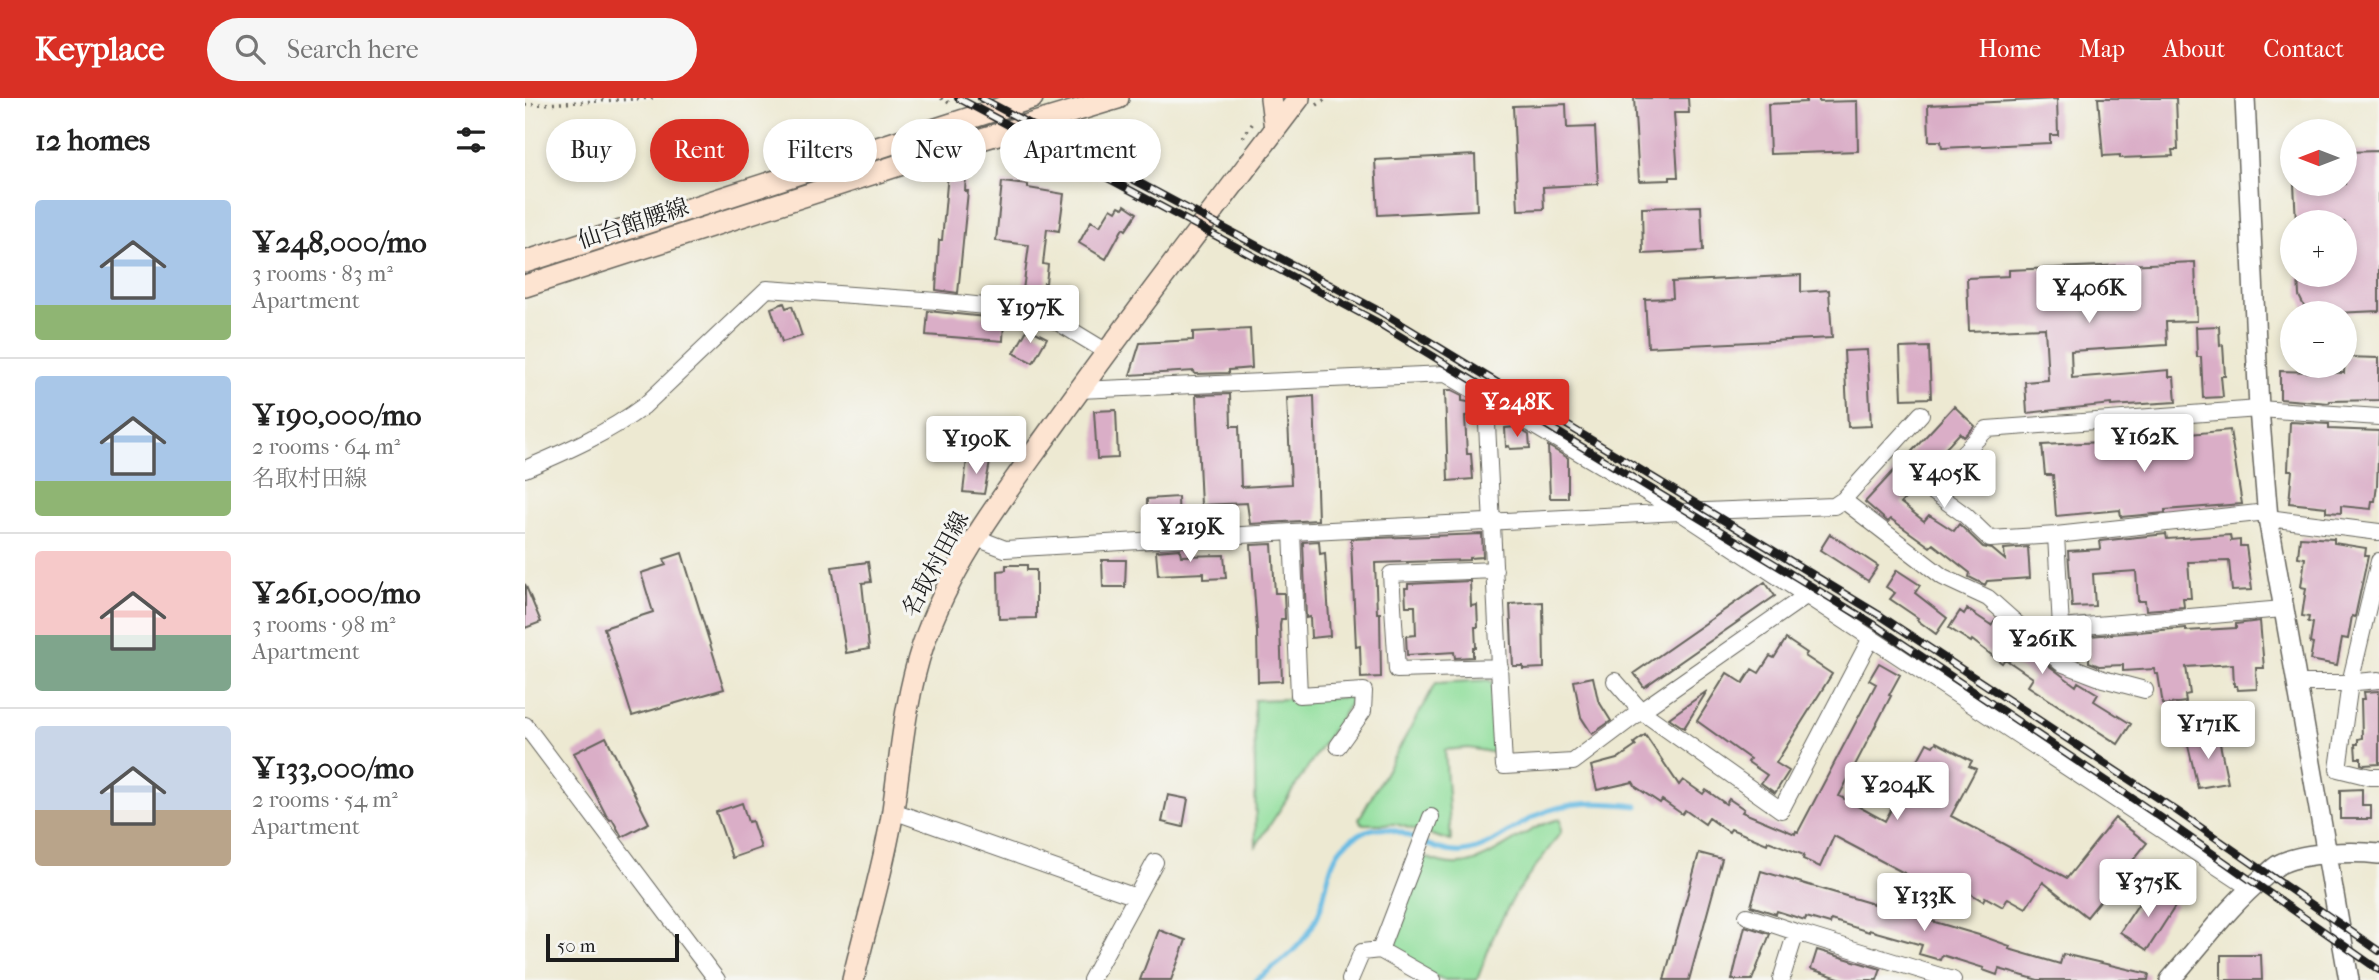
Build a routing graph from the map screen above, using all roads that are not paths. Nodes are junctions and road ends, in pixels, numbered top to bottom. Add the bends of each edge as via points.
1 (1032, 98) edge
2 (1118, 98) edge
3 (1271, 98) edge
4 (2245, 98) edge
5 (1306, 103) edge
6 (1275, 129) junction
7 (525, 262) edge
8 (525, 286) edge
9 (1107, 352) junction
10 (1079, 390) junction
11 (2259, 409) junction
12 (1921, 414) dead end
13 (2379, 418) edge
14 (1487, 424) dead end
15 (525, 468) edge
16 (1843, 500) junction
17 (1680, 512) junction
18 (2268, 515) junction
19 (1493, 521) junction
20 (1292, 532) junction
21 (2379, 532) edge
22 (2056, 535) junction
23 (974, 537) junction
24 (2379, 561) edge
25 (1495, 570) junction
26 (1807, 595) junction
27 (2283, 609) junction
28 (2060, 628) junction
29 (1871, 638) junction
30 (2061, 663) junction
31 (1500, 667) junction
32 (2379, 680) edge
33 (1615, 681) dead end
34 (2296, 682) junction
35 (2350, 682) junction
36 (2145, 690) dead end
37 (1640, 711) junction
38 (525, 725) edge
39 (1338, 746) dead end
40 (2379, 776) edge
41 (893, 811) junction
42 (1431, 817) dead end
43 (2379, 854) edge
44 (2326, 855) junction
45 (1155, 862) dead end
46 (2251, 888) junction
47 (1136, 897) junction
48 (1747, 916) dead end
49 (1796, 932) junction
50 (1381, 950) junction
51 (1907, 974) edge
52 (717, 980) edge
53 (853, 980) edge
54 (1091, 980) edge
55 (1350, 980) edge
56 (1433, 980) edge
57 (1781, 980) edge
58 (1953, 980) edge
59 (2170, 980) edge
60 (2349, 980) edge

1 - 7 main road, 仙台館腰線
2 - 8 main road, 仙台館腰線
3 - 6 main road
4 - 11 street
5 - 6 main road, 名取村田線
6 - 9 main road, 名取村田線
9 - 10 main road, 名取村田線
9 - 15 street via 1041,312 767,289 634,413 565,452
10 - 17 street via 1446,374
10 - 23 main road, 名取村田線
11 - 13 street
11 - 18 street
11 - 22 street via 1987,429 1932,491 1990,539
12 - 16 street
14 - 19 street
16 - 17 street via 1834,506
16 - 30 street via 1943,577 1988,598
17 - 19 street
17 - 26 street
18 - 21 street
18 - 22 street
18 - 27 street
19 - 20 street
19 - 25 street
20 - 23 street via 1005,549
20 - 39 street via 1299,695 1364,691 1363,711
22 - 28 street
23 - 41 main road, 名取村田線 via 924,643 901,736
24 - 35 street
25 - 31 street
25 - 31 street via 1391,574 1397,670
26 - 29 street
26 - 37 street
27 - 28 street
27 - 34 street
28 - 30 street
29 - 37 street via 1781,810
29 - 46 street
30 - 36 street
31 - 37 street via 1504,766 1573,762
32 - 35 street
33 - 37 street
34 - 35 street
34 - 44 street
35 - 40 street via 2338,769
38 - 52 street
41 - 47 street
41 - 53 main road, 名取村田線
42 - 50 street
43 - 44 street
44 - 46 street via 2280,863
44 - 60 street
45 - 47 street
46 - 59 street
47 - 54 street
48 - 49 street
49 - 51 street
49 - 57 street
50 - 55 street via 1361,951
50 - 56 street
51 - 58 street

